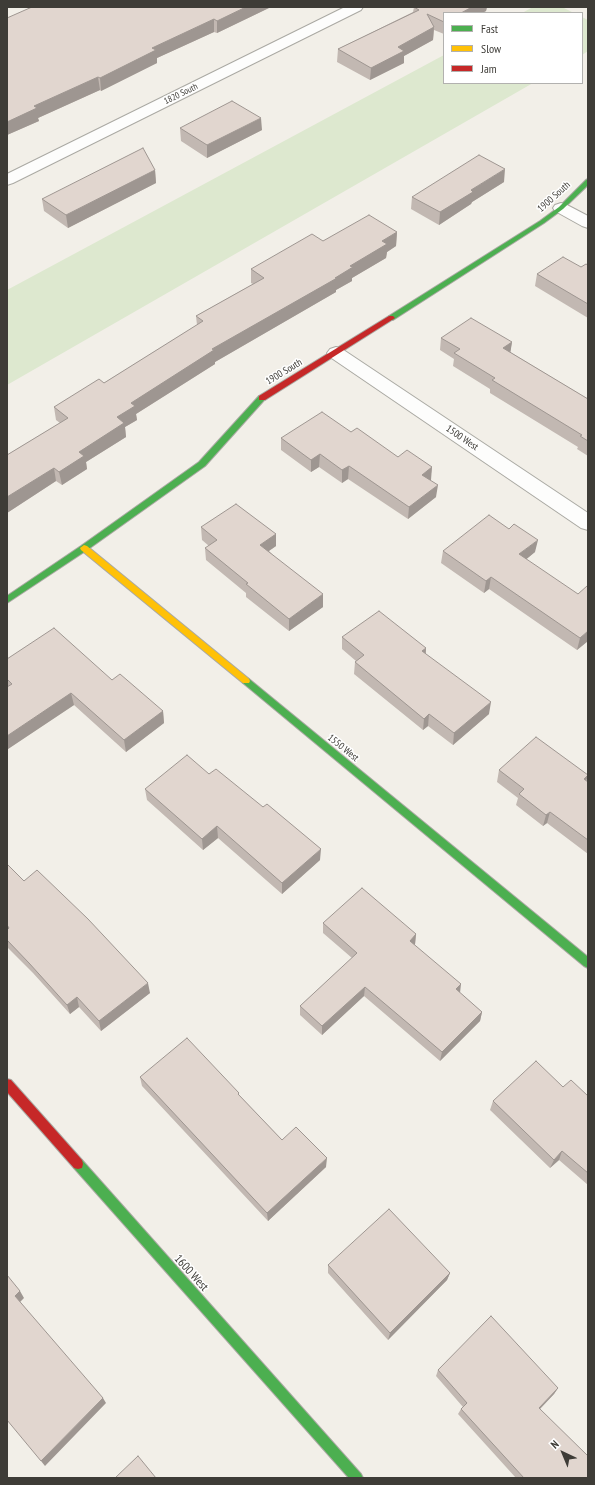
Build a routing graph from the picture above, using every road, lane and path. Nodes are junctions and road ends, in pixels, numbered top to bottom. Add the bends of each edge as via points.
1 (356, 7) edge
2 (7, 180) edge
3 (588, 181) edge
4 (560, 208) junction
5 (588, 223) edge
6 (336, 354) junction
7 (588, 523) edge
8 (84, 548) junction
9 (7, 600) edge
10 (588, 963) edge
11 (7, 1084) edge
12 (356, 1478) edge

1 - 2 street, 1820 South
3 - 4 street, 1900 South
4 - 5 street
4 - 6 street, 1900 South
6 - 7 street, 1500 West
6 - 8 street, 1900 South via 259,400 202,464
8 - 9 street, 1900 South
8 - 10 street, 1550 West
11 - 12 street, 1600 West

